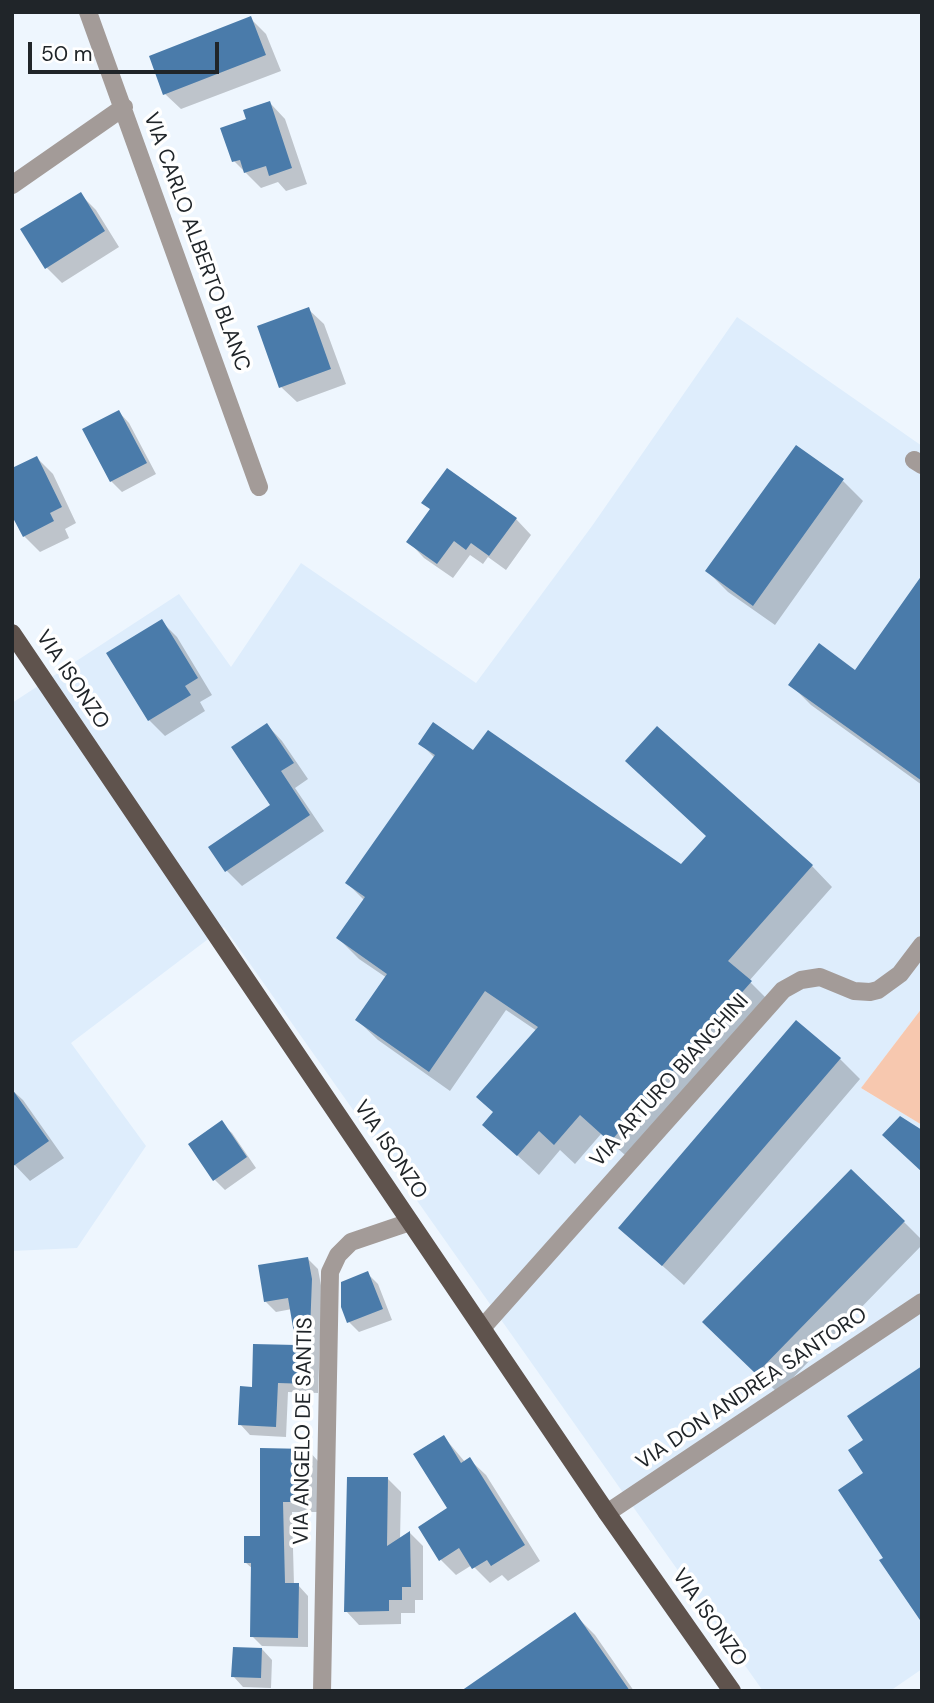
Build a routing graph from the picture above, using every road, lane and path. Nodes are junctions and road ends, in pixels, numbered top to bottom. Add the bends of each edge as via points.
1 (88, 12) edge
2 (124, 107) junction
3 (12, 185) edge
4 (259, 488) dead end
5 (12, 633) edge
6 (922, 946) edge
7 (411, 1222) junction
8 (922, 1302) edge
9 (483, 1327) junction
10 (607, 1513) junction
11 (322, 1691) edge
12 (732, 1691) edge

1 - 2 street, VIA CARLO ALBERTO BLANC
2 - 3 street
2 - 4 street, VIA CARLO ALBERTO BLANC
5 - 7 main road, VIA ISONZO
6 - 9 street, VIA ARTURO BIANCHINI via 900,974 878,990 854,991 820,977 783,990
7 - 9 main road, VIA ISONZO
7 - 11 street, VIA ANGELO DE SANTIS via 351,1242 330,1272
8 - 10 street, VIA DON ANDREA SANTORO
9 - 10 main road, VIA ISONZO
10 - 12 main road, VIA ISONZO

